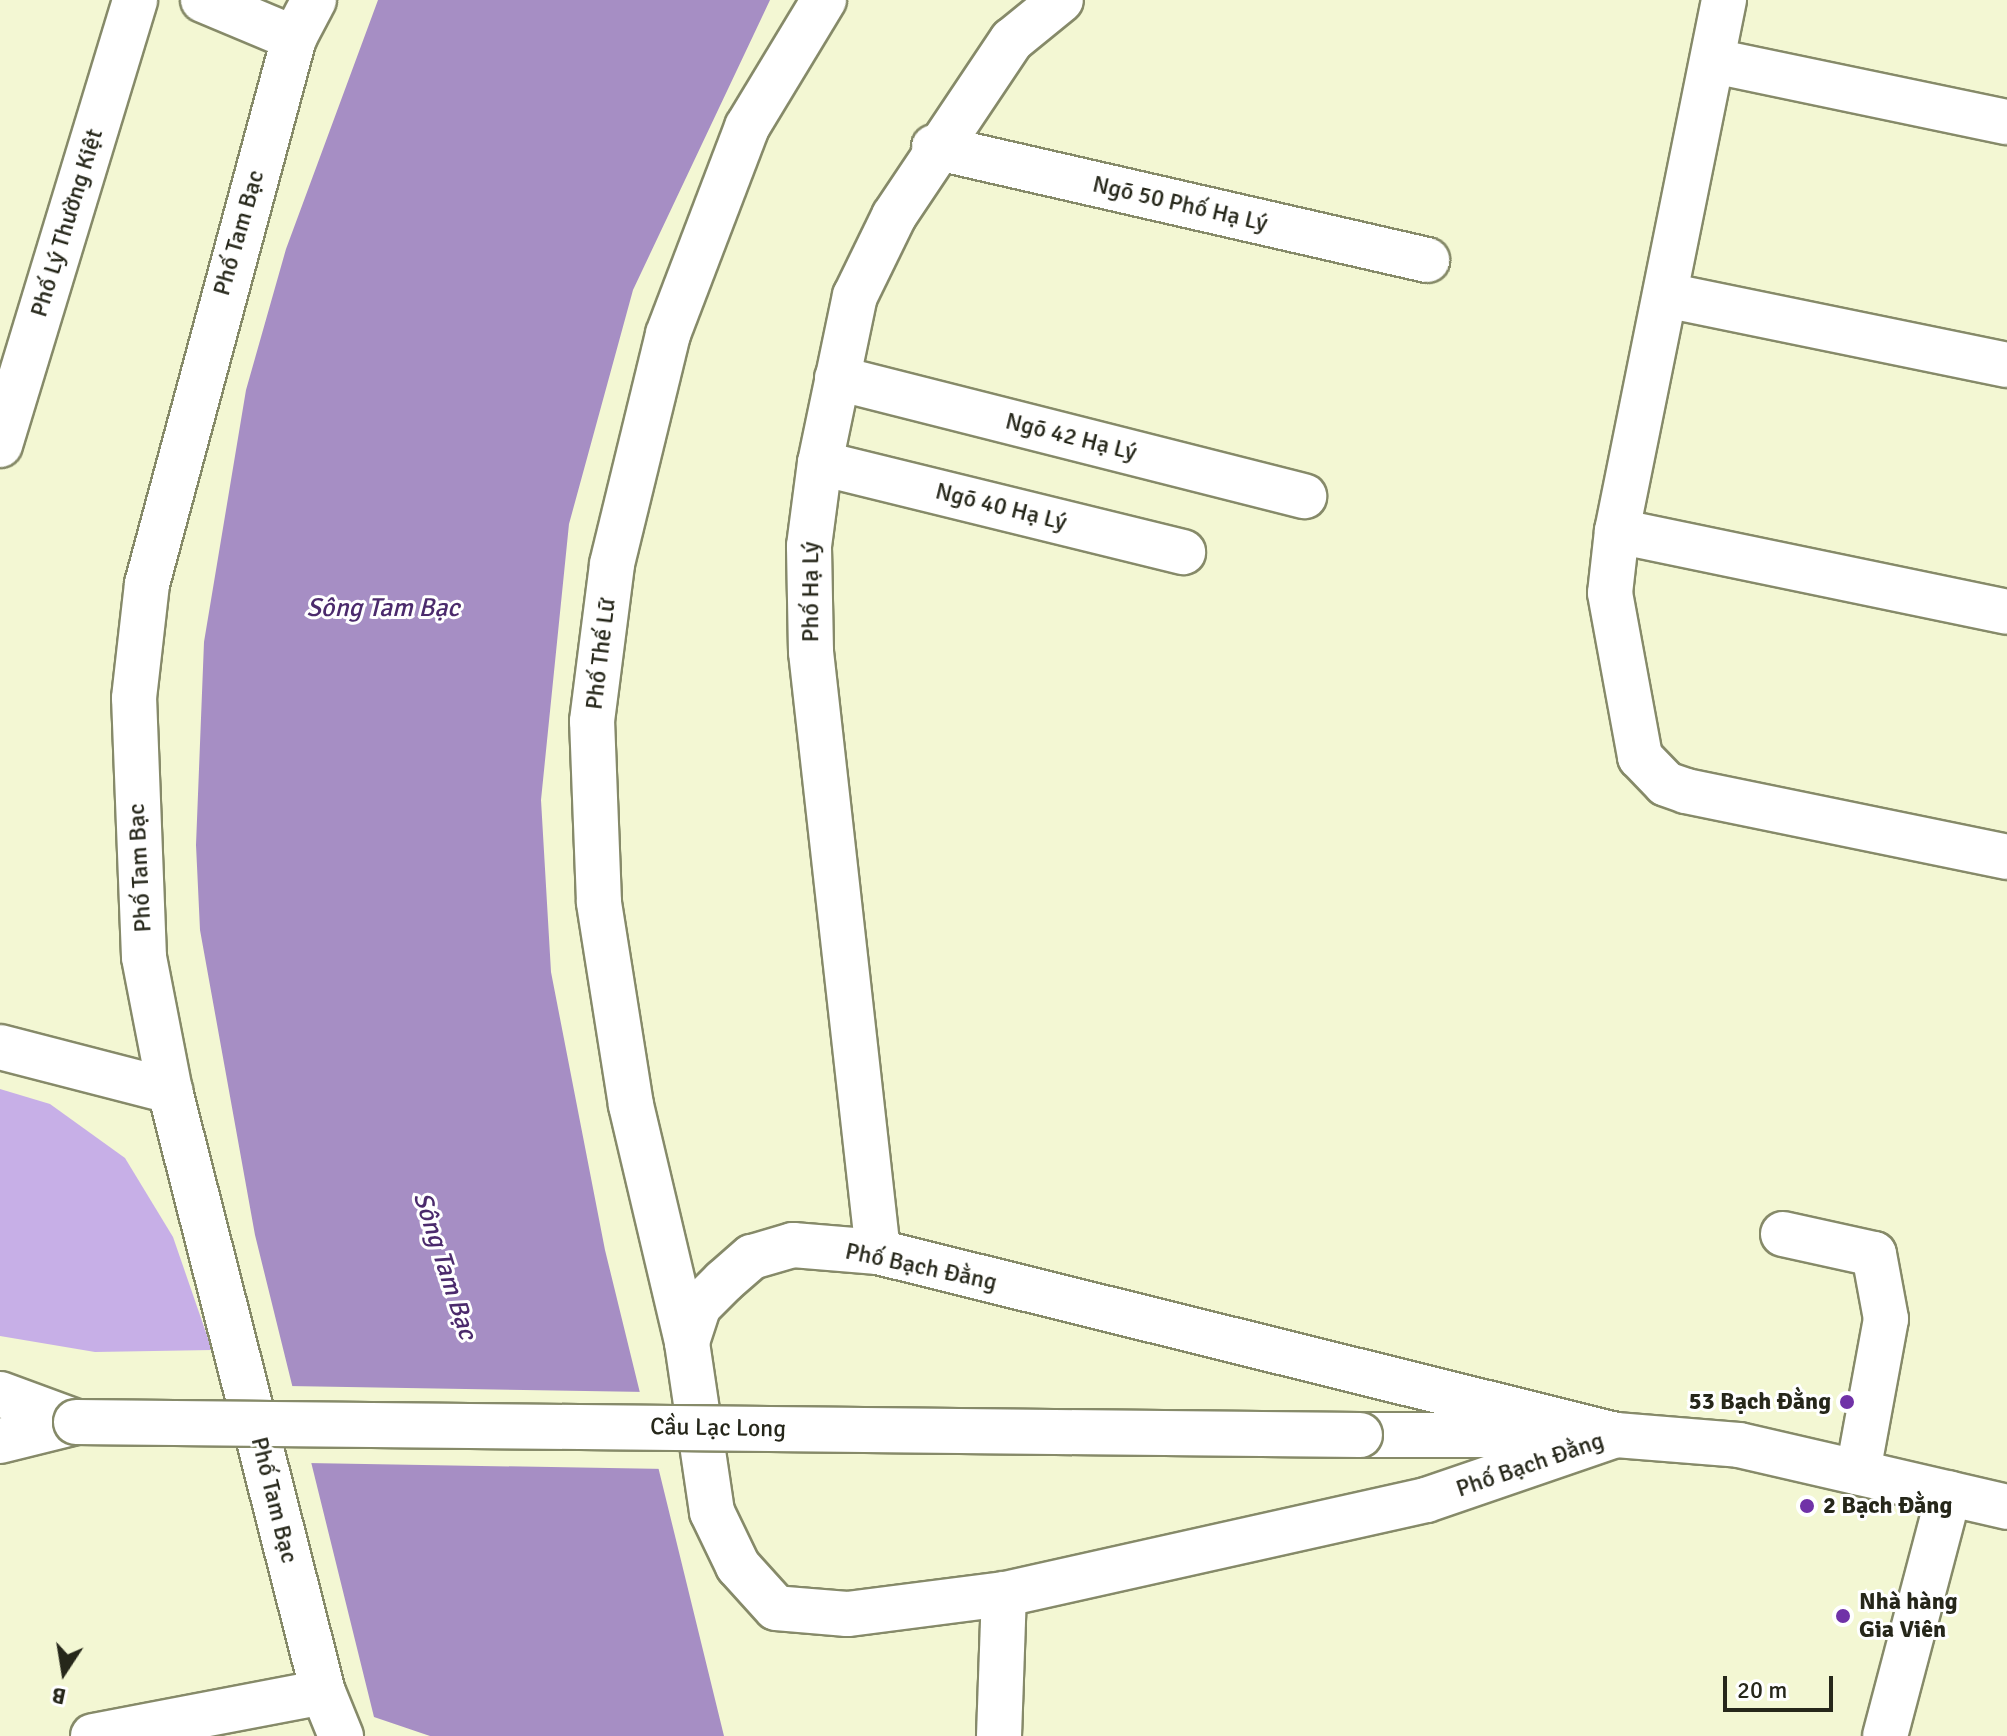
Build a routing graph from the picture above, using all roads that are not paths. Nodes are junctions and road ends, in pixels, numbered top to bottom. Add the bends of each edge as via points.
1 (135, 0) edge
2 (203, 0) edge
3 (314, 0) edge
4 (824, 0) edge
5 (1061, 0) edge
6 (1724, 0) edge
7 (294, 38) junction
8 (1714, 61) junction
9 (2007, 122) edge
10 (934, 147) junction
11 (1427, 260) dead end
12 (1666, 295) junction
13 (2007, 365) edge
14 (837, 378) junction
15 (0, 445) edge
16 (820, 463) junction
17 (1304, 496) dead end
18 (1617, 531) junction
19 (1183, 552) dead end
20 (2007, 612) edge
21 (2007, 857) edge
22 (0, 1047) edge
23 (170, 1091) junction
24 (1783, 1234) dead end
25 (878, 1252) junction
26 (687, 1342) junction
27 (0, 1394) edge
28 (76, 1422) junction
29 (1360, 1435) joint
30 (1616, 1435) junction
31 (0, 1441) edge
32 (1858, 1472) junction
33 (1949, 1493) junction
34 (2005, 1501) edge
35 (1004, 1594) junction
36 (323, 1692) junction
37 (93, 1736) edge
38 (341, 1736) edge
39 (999, 1736) edge
40 (1885, 1736) edge

1 - 15 street, Phố Lý Thường Kiệt
2 - 7 street
3 - 7 street, Phố Tam Bạc
4 - 26 street, Phố Thế Lữ via 747,127 668,334 612,564 592,721 599,902 631,1105
5 - 10 street, Phố Hạ Lý via 1012,40
6 - 8 street
7 - 23 street, Phố Tam Bạc via 147,584 134,698 139,850 144,957
8 - 9 street
8 - 12 street
10 - 11 street, Ngõ 50 Phố Hạ Lý
10 - 14 street, Phố Hạ Lý via 855,296
12 - 13 street
12 - 18 street
14 - 16 street, Phố Hạ Lý
14 - 17 street, Ngõ 42 Hạ Lý
16 - 19 street, Ngõ 40 Hạ Lý
16 - 25 street, Phố Hạ Lý via 809,546 811,652
18 - 20 street
18 - 21 street via 1610,593 1640,757 1666,784
22 - 23 street
23 - 36 street, Phố Tam Bạc
24 - 32 street via 1874,1254 1886,1319
25 - 26 street, Phố Bạch Đằng via 793,1245 752,1257 699,1306
25 - 30 street, Phố Bạch Đằng
26 - 35 street, Phố Bạch Đằng via 712,1512 738,1566 776,1608 847,1614
27 - 28 street
28 - 29 street, Cầu Lạc Long, bridge
28 - 31 street
29 - 30 street, Phố Bạch Đằng
30 - 32 street, Phố Bạch Đằng via 1739,1445
30 - 35 street, Phố Bạch Đằng via 1426,1500
32 - 33 street, Phố Bạch Đằng
33 - 34 street, Phố Bạch Đằng
33 - 40 street
35 - 39 street
36 - 37 street
36 - 38 street, Phố Tam Bạc

